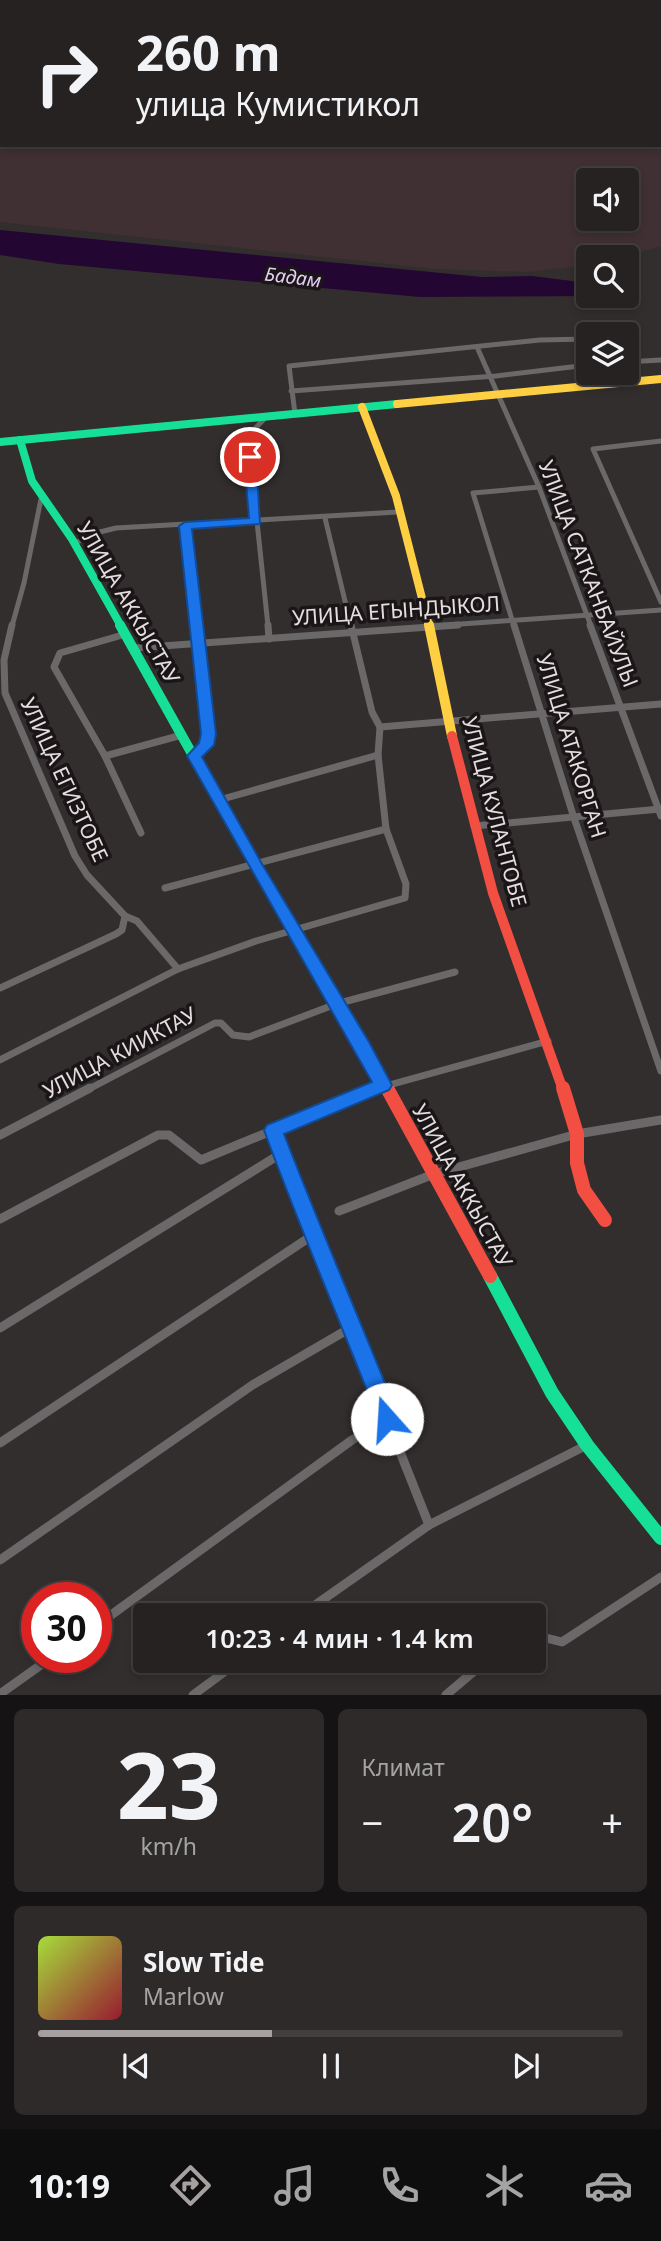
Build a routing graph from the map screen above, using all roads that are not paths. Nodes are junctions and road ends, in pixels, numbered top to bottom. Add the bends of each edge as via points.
1 (576, 339) edge
2 (477, 348) junction
3 (661, 360) edge
4 (639, 361) edge
5 (576, 366) edge
6 (492, 376) junction
7 (661, 379) edge
8 (291, 391) junction
9 (496, 395) junction
10 (362, 407) junction
11 (295, 414) junction
12 (266, 417) junction
13 (20, 440) junction
14 (661, 440) edge
15 (0, 442) edge
16 (539, 487) junction
17 (41, 499) junction
18 (398, 512) junction
19 (325, 517) junction
20 (256, 522) junction
21 (185, 526) junction
22 (75, 543) junction
23 (661, 602) edge
24 (661, 610) edge
25 (585, 613) junction
26 (514, 620) junction
27 (429, 625) junction
28 (354, 632) junction
29 (126, 634) junction
30 (269, 639) junction
31 (198, 642) junction
32 (134, 648) junction
33 (3, 694) edge
34 (661, 704) edge
35 (620, 708) junction
36 (541, 714) junction
37 (448, 722) junction
38 (380, 727) junction
39 (181, 735) junction
40 (377, 755) junction
41 (105, 756) junction
42 (194, 756) junction
43 (219, 800) junction
44 (660, 811) edge
45 (574, 818) junction
46 (474, 826) junction
47 (386, 829) junction
48 (141, 833) dead end
49 (254, 864) junction
50 (165, 888) dead end
51 (125, 916) junction
52 (296, 932) junction
53 (178, 969) junction
54 (455, 972) dead end
55 (0, 988) edge
56 (336, 1004) junction
57 (548, 1041) junction
58 (0, 1060) edge
59 (661, 1071) edge
60 (383, 1085) junction
61 (661, 1120) edge
62 (273, 1130) junction
63 (577, 1134) junction
64 (0, 1135) edge
65 (282, 1153) junction
66 (434, 1174) junction
67 (339, 1211) dead end
68 (0, 1219) edge
69 (605, 1220) dead end
70 (313, 1236) junction
71 (352, 1327) junction
72 (0, 1328) edge
73 (387, 1419) junction
74 (0, 1443) edge
75 (587, 1445) junction
76 (429, 1525) junction
77 (661, 1538) edge
78 (0, 1560) edge
79 (661, 1577) edge
80 (318, 1603) edge
81 (112, 1614) edge
82 (546, 1638) edge
83 (30, 1673) edge
84 (223, 1673) edge
85 (472, 1673) edge
86 (0, 1694) edge
87 (193, 1695) edge
88 (446, 1695) edge

1 - 2 street
2 - 6 street, УЛИЦА САТКАНБАЙУЛЫ
2 - 8 street via 289,366
3 - 4 street
5 - 6 street
6 - 8 street
6 - 9 street, УЛИЦА САТКАНБАЙУЛЫ
7 - 9 main road
8 - 11 street
9 - 10 main road
9 - 16 street, УЛИЦА САТКАНБАЙУЛЫ
10 - 11 main road
10 - 18 main road, УЛИЦА КУЛАНТОБЕ
11 - 12 main road
12 - 13 main road
12 - 20 street via 248,436
13 - 15 main road
13 - 17 main road, УЛИЦА АККЫСТАУ via 22,457
14 - 23 street via 593,449
16 - 25 street, УЛИЦА САТКАНБАЙУЛЫ
16 - 26 street, УЛИЦА АТАКОРГАН via 473,493
17 - 22 main road, УЛИЦА АККЫСТАУ
17 - 33 street, УЛИЦА ЕГИЗТОБЕ via 4,660
18 - 19 street
18 - 27 main road, УЛИЦА КУЛАНТОБЕ
19 - 20 street
19 - 28 street
20 - 21 street
20 - 30 street
21 - 22 street via 116,528
21 - 31 street
22 - 29 main road, УЛИЦА АККЫСТАУ
24 - 25 street, УЛИЦА ЕГЫНДЫКОЛ
25 - 26 street, УЛИЦА ЕГЫНДЫКОЛ
25 - 35 street, УЛИЦА САТКАНБАЙУЛЫ
26 - 27 street, УЛИЦА ЕГЫНДЫКОЛ
26 - 36 street, УЛИЦА АТАКОРГАН
27 - 28 street, УЛИЦА ЕГЫНДЫКОЛ
27 - 37 main road, УЛИЦА КУЛАНТОБЕ
28 - 30 street, УЛИЦА ЕГЫНДЫКОЛ
28 - 38 street via 372,712
29 - 32 main road, УЛИЦА АККЫСТАУ
29 - 41 street via 60,653 54,667
30 - 31 street, УЛИЦА ЕГЫНДЫКОЛ
31 - 32 street, УЛИЦА ЕГЫНДЫКОЛ
31 - 42 street via 208,734 206,745
32 - 39 main road, УЛИЦА АККЫСТАУ
33 - 51 street, УЛИЦА ЕГИЗТОБЕ via 75,856
34 - 35 street
35 - 36 street
35 - 44 street, УЛИЦА САТКАНБАЙУЛЫ
36 - 37 street
36 - 45 street, УЛИЦА АТАКОРГАН
37 - 38 street
37 - 46 main road, УЛИЦА КУЛАНТОБЕ
38 - 40 street
39 - 41 street
39 - 42 main road, УЛИЦА АККЫСТАУ
40 - 43 street
40 - 47 street
41 - 48 street
42 - 43 main road, УЛИЦА АККЫСТАУ
43 - 49 main road, УЛИЦА АККЫСТАУ
44 - 45 street
45 - 46 street
45 - 59 street, УЛИЦА АТАКОРГАН
46 - 57 main road, УЛИЦА КУЛАНТОБЕ via 493,892
47 - 49 street
47 - 52 street via 406,884 405,898
49 - 50 street
49 - 52 main road, УЛИЦА АККЫСТАУ
51 - 53 street, УЛИЦА ЕГИЗТОБЕ via 144,929
51 - 55 street via 122,930 116,934
52 - 53 street
52 - 56 main road, УЛИЦА АККЫСТАУ
53 - 58 street
54 - 56 street, УЛИЦА КИИКТАУ
56 - 60 main road, УЛИЦА АККЫСТАУ
56 - 64 street, УЛИЦА КИИКТАУ via 249,1037 233,1035 215,1023
57 - 60 street
57 - 63 main road, УЛИЦА КУЛАНТОБЕ
60 - 62 street
60 - 66 main road, УЛИЦА АККЫСТАУ
61 - 63 street
62 - 65 street
62 - 68 street via 201,1160 169,1135 158,1135
63 - 66 street
63 - 69 main road, УЛИЦА КУЛАНТОБЕ via 577,1163 584,1190
65 - 70 street
65 - 72 street
66 - 67 street
66 - 75 main road, УЛИЦА АККЫСТАУ via 552,1393
70 - 71 street
70 - 74 street
71 - 73 street
71 - 78 street via 254,1384
73 - 76 street
73 - 81 street
75 - 76 street
75 - 77 main road, УЛИЦА АККЫСТАУ
76 - 80 street
79 - 82 street via 562,1642
83 - 86 street
84 - 87 street
85 - 88 street

